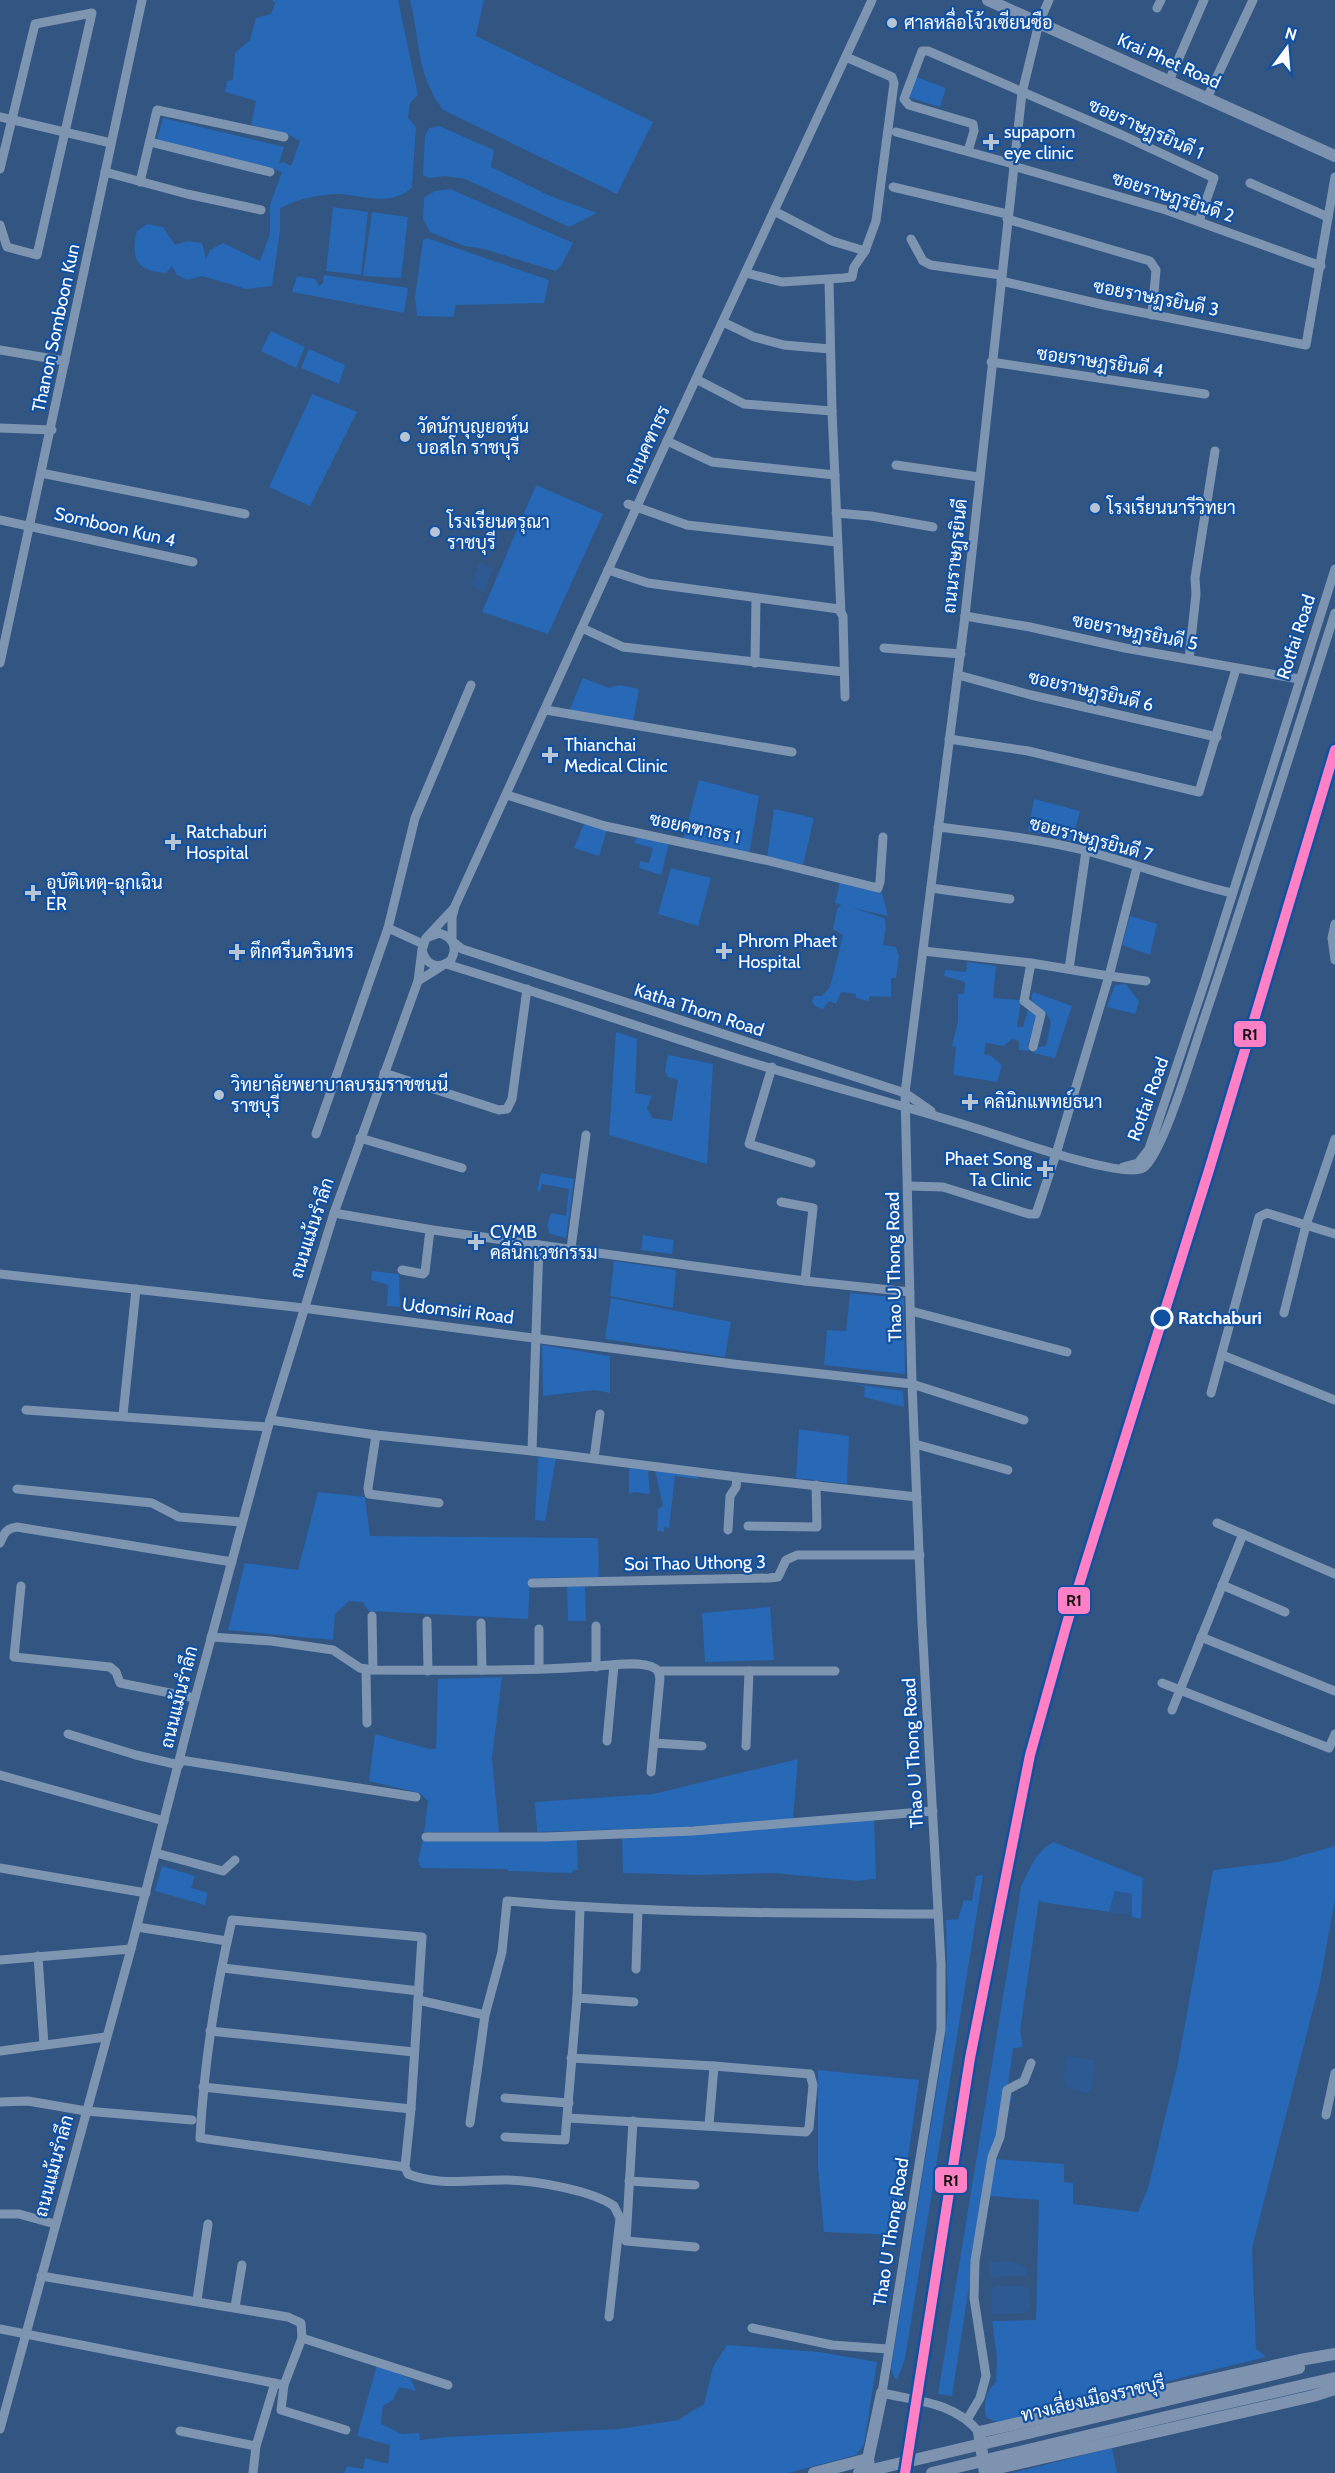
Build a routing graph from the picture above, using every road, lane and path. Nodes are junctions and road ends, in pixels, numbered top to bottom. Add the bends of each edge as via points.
1 (142, 0) edge
2 (872, 0) edge
3 (988, 0) edge
4 (1049, 0) edge
5 (1204, 0) edge
6 (1254, 0) edge
7 (1040, 23) junction
8 (846, 57) junction
9 (1169, 81) junction
10 (1022, 93) junction
11 (1207, 98) junction
12 (0, 117) edge
13 (11, 120) junction
14 (896, 132) dead end
15 (64, 133) junction
16 (284, 137) dead end
17 (150, 142) junction
18 (111, 143) junction
19 (968, 151) junction
20 (1335, 156) edge
21 (1013, 165) junction
22 (0, 169) edge
23 (105, 172) junction
24 (270, 172) dead end
25 (1335, 177) edge
26 (140, 182) junction
27 (1250, 183) dead end
28 (893, 188) dead end
29 (261, 210) dead end
30 (774, 211) junction
31 (1007, 217) junction
32 (1328, 217) junction
33 (1199, 221) junction
34 (0, 225) edge
35 (911, 239) dead end
36 (865, 251) junction
37 (1321, 266) junction
38 (746, 273) junction
39 (1001, 278) junction
40 (830, 280) junction
41 (1152, 315) junction
42 (723, 322) junction
43 (830, 349) junction
44 (0, 350) edge
45 (65, 361) junction
46 (991, 362) junction
47 (696, 379) junction
48 (1205, 394) dead end
49 (832, 411) junction
50 (0, 428) edge
51 (52, 430) junction
52 (668, 441) junction
53 (1215, 451) dead end
54 (896, 465) dead end
55 (41, 473) junction
56 (835, 475) junction
57 (979, 477) junction
58 (632, 506) junction
59 (836, 513) junction
60 (244, 514) dead end
61 (0, 519) edge
62 (29, 525) junction
63 (933, 527) dead end
64 (837, 542) junction
65 (194, 562) dead end
66 (1335, 569) edge
67 (608, 570) junction
68 (756, 599) junction
69 (841, 613) junction
70 (1335, 613) edge
71 (965, 615) junction
72 (582, 628) junction
73 (884, 648) dead end
74 (961, 654) junction
75 (1190, 659) junction
76 (0, 663) edge
77 (755, 663) junction
78 (1236, 669) junction
79 (844, 672) junction
80 (958, 675) junction
81 (1299, 679) junction
82 (471, 685) dead end
83 (845, 697) dead end
84 (546, 710) junction
85 (1217, 737) junction
86 (949, 739) junction
87 (792, 752) dead end
88 (1271, 773) junction
89 (1284, 777) junction
90 (507, 795) junction
91 (938, 826) junction
92 (883, 837) dead end
93 (1086, 851) junction
94 (1137, 867) junction
95 (931, 888) junction
96 (1233, 894) junction
97 (1010, 899) dead end
98 (455, 906) junction
99 (1335, 924) edge
100 (388, 928) junction
101 (452, 940) junction
102 (424, 944) junction
103 (923, 951) junction
104 (1335, 960) edge
105 (1031, 963) junction
106 (445, 965) junction
107 (1069, 969) junction
108 (1109, 976) junction
109 (418, 981) junction
110 (1146, 981) dead end
111 (527, 989) junction
112 (1033, 1047) dead end
113 (772, 1067) junction
114 (384, 1073) junction
115 (905, 1093) junction
116 (904, 1107) junction
117 (935, 1114) junction
118 (316, 1134) dead end
119 (586, 1135) dead end
120 (360, 1138) junction
121 (1335, 1139) edge
122 (1056, 1154) junction
123 (811, 1163) dead end
124 (462, 1168) dead end
125 (1115, 1169) junction
126 (909, 1186) junction
127 (781, 1202) dead end
128 (334, 1213) junction
129 (1305, 1225) junction
130 (430, 1230) junction
131 (1335, 1234) edge
132 (539, 1245) junction
133 (571, 1248) junction
134 (402, 1270) dead end
135 (0, 1275) edge
136 (805, 1281) junction
137 (136, 1289) junction
138 (910, 1292) junction
139 (304, 1309) junction
140 (911, 1311) junction
141 (1284, 1313) dead end
142 (535, 1338) junction
143 (1067, 1352) dead end
144 (1222, 1355) junction
145 (912, 1384) junction
146 (1211, 1393) dead end
147 (1335, 1400) edge
148 (26, 1410) dead end
149 (600, 1414) dead end
150 (123, 1415) junction
151 (1024, 1420) dead end
152 (269, 1424) junction
153 (376, 1435) junction
154 (915, 1444) junction
155 (532, 1450) junction
156 (594, 1458) junction
157 (1008, 1470) dead end
158 (737, 1477) junction
159 (816, 1485) junction
160 (17, 1489) dead end
161 (917, 1497) junction
162 (439, 1503) dead end
163 (242, 1522) junction
164 (1217, 1523) dead end
165 (748, 1526) dead end
166 (728, 1530) dead end
167 (1244, 1534) junction
168 (0, 1544) edge
169 (920, 1555) junction
170 (232, 1562) junction
171 (1335, 1574) edge
172 (531, 1583) dead end
173 (1222, 1585) junction
174 (21, 1586) dead end
175 (1286, 1612) dead end
176 (372, 1616) dead end
177 (427, 1621) dead end
178 (481, 1623) dead end
179 (596, 1626) dead end
180 (539, 1629) dead end
181 (211, 1637) junction
182 (1201, 1637) junction
183 (614, 1665) junction
184 (596, 1667) junction
185 (539, 1668) junction
186 (370, 1669) junction
187 (482, 1670) junction
188 (428, 1671) junction
189 (658, 1671) junction
190 (749, 1671) junction
191 (835, 1671) dead end
192 (1162, 1683) dead end
193 (1180, 1689) junction
194 (1335, 1691) edge
195 (195, 1698) junction
196 (1172, 1710) dead end
197 (367, 1723) dead end
198 (68, 1734) dead end
199 (1335, 1734) edge
200 (607, 1741) dead end
201 (654, 1743) junction
202 (702, 1746) dead end
203 (746, 1746) dead end
204 (179, 1762) junction
205 (651, 1772) dead end
206 (0, 1775) edge
207 (416, 1797) dead end
208 (933, 1811) junction
209 (165, 1821) junction
210 (426, 1837) dead end
211 (156, 1853) junction
212 (234, 1860) dead end
213 (0, 1868) edge
214 (146, 1893) junction
215 (580, 1908) junction
216 (638, 1910) junction
217 (938, 1914) junction
218 (137, 1927) junction
219 (227, 1941) junction
220 (131, 1949) junction
221 (38, 1956) junction
222 (0, 1960) edge
223 (222, 1968) junction
224 (636, 1969) dead end
225 (418, 1996) junction
226 (577, 1998) junction
227 (634, 2002) dead end
228 (485, 2015) junction
229 (210, 2031) junction
230 (106, 2037) junction
231 (44, 2045) junction
232 (0, 2051) edge
233 (414, 2052) junction
234 (571, 2058) junction
235 (1031, 2063) dead end
236 (714, 2066) junction
237 (1335, 2073) edge
238 (203, 2087) junction
239 (505, 2098) dead end
240 (0, 2102) edge
241 (569, 2103) junction
242 (411, 2109) junction
243 (86, 2111) junction
244 (1326, 2115) dead end
245 (568, 2118) junction
246 (192, 2120) dead end
247 (633, 2121) junction
248 (470, 2123) dead end
249 (709, 2125) junction
250 (505, 2137) dead end
251 (405, 2167) junction
252 (629, 2181) junction
253 (695, 2186) dead end
254 (0, 2214) edge
255 (55, 2224) junction
256 (208, 2224) dead end
257 (694, 2247) dead end
258 (242, 2265) dead end
259 (41, 2276) junction
260 (197, 2300) junction
261 (235, 2307) junction
262 (609, 2317) dead end
263 (752, 2328) dead end
264 (0, 2329) edge
265 (26, 2334) junction
266 (302, 2338) junction
267 (888, 2349) junction
268 (1335, 2354) edge
269 (1335, 2360) edge
270 (1335, 2378) edge
271 (279, 2384) junction
272 (448, 2385) dead end
273 (1335, 2389) edge
274 (882, 2393) junction
275 (968, 2418) junction
276 (0, 2429) edge
277 (346, 2430) dead end
278 (180, 2431) dead end
279 (979, 2432) junction
280 (256, 2446) junction
281 (868, 2459) junction
282 (985, 2472) edge
283 (253, 2473) edge
284 (814, 2473) edge
285 (859, 2473) edge
286 (870, 2473) edge
287 (932, 2473) edge

1 - 18 street, Thanon Somboon Kun
2 - 8 street, ถนนคฑาธร
3 - 7 main road, Krai Phet Road
4 - 7 street, ถนนราษฎรยินดี
5 - 9 street
6 - 11 street
7 - 9 main road, Krai Phet Road
7 - 10 street, ถนนราษฎรยินดี
8 - 30 street, ถนนคฑาธร
8 - 36 street via 886,73 894,83 876,221
9 - 11 main road, Krai Phet Road
10 - 19 street via 922,51 904,99 909,105 973,124
10 - 21 street, ถนนราษฎรยินดี
10 - 33 street, ซอยราษฎรยินดี 1 via 1214,178
11 - 20 main road, Krai Phet Road
12 - 13 street
13 - 15 street
13 - 15 street via 35,24 92,14
13 - 22 street
14 - 19 street, ซอยราษฎรยินดี 2
15 - 18 street
15 - 34 street via 37,255 8,247
16 - 17 street via 157,110
17 - 24 street
17 - 26 street
18 - 23 street, Thanon Somboon Kun
19 - 21 street, ซอยราษฎรยินดี 2
21 - 31 street, ถนนราษฎรยินดี
21 - 33 street, ซอยราษฎรยินดี 2
23 - 26 street
23 - 45 street, Thanon Somboon Kun
25 - 32 street
26 - 29 street
27 - 32 street
28 - 31 street
30 - 36 street via 832,241
30 - 38 street, ถนนคฑาธร
31 - 39 street, ถนนราษฎรยินดี
31 - 41 street via 1150,261 1155,270
32 - 37 street
33 - 37 street, ซอยราษฎรยินดี 2
35 - 39 street, ซอยราษฎรยินดี 3 via 923,261 931,265
36 - 40 street via 852,277
37 - 41 street, ซอยราษฎรยินดี 3 via 1306,345
38 - 40 street via 782,282
38 - 42 street, ถนนคฑาธร
39 - 41 street, ซอยราษฎรยินดี 3
39 - 46 street, ถนนราษฎรยินดี
40 - 43 street
42 - 43 street via 754,337 784,345
42 - 47 street, ถนนคฑาธร
43 - 49 street
44 - 45 street
45 - 51 street, Thanon Somboon Kun
46 - 48 street, ซอยราษฎรยินดี 4
46 - 57 street, ถนนราษฎรยินดี
47 - 49 street via 744,404
47 - 52 street, ถนนคฑาธร
49 - 56 street
50 - 51 street
51 - 55 street, Thanon Somboon Kun
52 - 56 street via 712,462
52 - 58 street, ถนนคฑาธร
53 - 75 street via 1195,578
54 - 57 street
55 - 60 street
55 - 62 street, Thanon Somboon Kun
56 - 59 street
57 - 71 street, ถนนราษฎรยินดี
58 - 64 street via 687,525
58 - 67 street, ถนนคฑาธร
59 - 63 street
59 - 64 street
61 - 62 street, Somboon Kun 4
62 - 65 street, Somboon Kun 4
62 - 76 street, Thanon Somboon Kun
64 - 69 street
66 - 81 street, Rotfai Road
67 - 68 street via 648,583
67 - 72 street, ถนนคฑาธร
68 - 69 street via 839,609
68 - 77 street
69 - 79 street
70 - 89 street, Rotfai Road
71 - 74 street, ถนนราษฎรยินดี
71 - 75 street, ซอยราษฎรยินดี 5
72 - 77 street via 623,647
72 - 84 street, ถนนคฑาธร
73 - 74 street
74 - 80 street, ถนนราษฎรยินดี
75 - 78 street, ซอยราษฎรยินดี 5
77 - 79 street
78 - 81 street, ซอยราษฎรยินดี 5
78 - 85 street
79 - 83 street
80 - 85 street, ซอยราษฎรยินดี 6
80 - 86 street, ถนนราษฎรยินดี
81 - 88 street, Rotfai Road
82 - 100 street via 415,818
84 - 87 street
84 - 90 street, ถนนคฑาธร
85 - 86 street via 1199,792 1028,751
86 - 91 street, ถนนราษฎรยินดี
88 - 89 street
88 - 96 street, Rotfai Road
89 - 125 street, Rotfai Road via 1162,1138 1151,1162 1143,1168
90 - 92 street, ซอยคฑาธร 1 via 605,826 878,888
90 - 98 street, ถนนคฑาธร
91 - 93 street, ซอยราษฎรยินดี 7
91 - 95 street, ถนนราษฎรยินดี
93 - 94 street, ซอยราษฎรยินดี 7
93 - 107 street
94 - 96 street, ซอยราษฎรยินดี 7
94 - 108 street
95 - 97 street
95 - 103 street, ถนนราษฎรยินดี
96 - 125 street, Rotfai Road via 1149,1149 1138,1163
98 - 101 street, ถนนคฑาธร
98 - 102 street, ถนนคฑาธร
99 - 104 street
100 - 102 street
100 - 118 street
101 - 102 street via 440,933
101 - 106 street via 454,954
101 - 115 street, Katha Thorn Road via 468,951
102 - 106 street via 429,963
102 - 109 street, ถนนแม้นรำลึก
103 - 105 street
103 - 115 street, ถนนราษฎรยินดี
105 - 107 street
105 - 112 street via 1024,1002 1041,1014
106 - 109 street
106 - 111 street, Katha Thorn Road
107 - 108 street
108 - 110 street
108 - 122 street
109 - 114 street, ถนนแม้นรำลึก
111 - 113 street, Katha Thorn Road
111 - 114 street via 512,1099 507,1109
113 - 116 street, Katha Thorn Road
113 - 123 street via 749,1144
114 - 120 street, ถนนแม้นรำลึก
115 - 116 street, Thao U Thong Road
115 - 117 street, Katha Thorn Road
116 - 117 street, Katha Thorn Road
116 - 126 street, Thao U Thong Road
117 - 122 street, Katha Thorn Road
119 - 133 street
120 - 124 street
120 - 128 street, ถนนแม้นรำลึก
121 - 129 street
122 - 125 street, Katha Thorn Road
122 - 126 street via 1036,1214 943,1187
126 - 138 street, Thao U Thong Road
127 - 136 street via 813,1208
128 - 130 street
128 - 139 street, ถนนแม้นรำลึก
129 - 131 street
129 - 141 street
129 - 144 street via 1267,1213 1259,1216
130 - 132 street
130 - 134 street via 424,1274
132 - 133 street
132 - 142 street
133 - 136 street
135 - 137 street, Udomsiri Road
136 - 138 street
137 - 139 street, Udomsiri Road
137 - 150 street
138 - 140 street, Thao U Thong Road
139 - 142 street, Udomsiri Road
139 - 152 street, ถนนแม้นรำลึก
140 - 143 street
140 - 145 street, Thao U Thong Road
142 - 145 street, Udomsiri Road
142 - 155 street
144 - 146 street
144 - 147 street
145 - 151 street, Udomsiri Road
145 - 154 street, Thao U Thong Road
148 - 150 street
149 - 156 street
150 - 152 street
152 - 153 street
152 - 163 street, ถนนแม้นรำลึก
153 - 155 street
153 - 162 street via 369,1494
154 - 157 street
154 - 161 street, Thao U Thong Road
155 - 156 street
156 - 158 street
158 - 159 street
158 - 166 street via 730,1496
159 - 161 street
159 - 165 street via 817,1527
160 - 163 street via 152,1503 179,1517
161 - 169 street, Thao U Thong Road
163 - 170 street, ถนนแม้นรำลึก
164 - 167 street
167 - 171 street
167 - 173 street
168 - 170 street via 9,1528 17,1527
169 - 172 street, Soi Thao Uthong 3 via 797,1555 786,1560 778,1577 769,1578
169 - 208 street, Thao U Thong Road
170 - 181 street, ถนนแม้นรำลึก
173 - 175 street
173 - 182 street
174 - 195 street via 14,1657 110,1666 120,1683
176 - 186 street
177 - 188 street
178 - 187 street
179 - 184 street
180 - 185 street
181 - 186 street via 333,1650 360,1668
181 - 195 street, ถนนแม้นรำลึก
182 - 193 street
182 - 194 street
183 - 184 street
183 - 189 street via 649,1666
183 - 200 street
184 - 185 street
185 - 187 street
186 - 188 street
186 - 197 street
187 - 188 street
189 - 190 street
189 - 201 street
190 - 191 street
190 - 203 street
192 - 193 street
193 - 196 street
193 - 199 street via 1329,1748
195 - 204 street, ถนนแม้นรำลึก
198 - 204 street via 136,1755
201 - 202 street
201 - 205 street
204 - 207 street
204 - 209 street, ถนนแม้นรำลึก
206 - 209 street
208 - 210 street via 693,1831
208 - 217 street, Thao U Thong Road
209 - 211 street, ถนนแม้นรำลึก
211 - 212 street via 223,1871
211 - 214 street, ถนนแม้นรำลึก
213 - 214 street
214 - 218 street, ถนนแม้นรำลึก
215 - 216 street
215 - 226 street
215 - 228 street via 507,1901 502,1952
216 - 217 street
216 - 224 street
217 - 267 street, Thao U Thong Road via 941,2029
218 - 219 street
218 - 220 street, ถนนแม้นรำลึก
219 - 223 street
219 - 225 street via 232,1920 422,1937
220 - 221 street
220 - 230 street, ถนนแม้นรำลึก
221 - 222 street
221 - 231 street
223 - 225 street
223 - 229 street
225 - 228 street
225 - 233 street
226 - 227 street
226 - 234 street
228 - 248 street
229 - 233 street
229 - 238 street
230 - 231 street
230 - 243 street, ถนนแม้นรำลึก
231 - 232 street
233 - 242 street
234 - 236 street
234 - 241 street
235 - 275 street via 1024,2081 1007,2090 1000,2137 989,2172 975,2261 974,2298 986,2376 980,2398
236 - 249 street
236 - 249 street via 810,2074 813,2085 807,2132
237 - 244 street
238 - 242 street
238 - 251 street via 200,2138
239 - 241 street
240 - 243 street via 28,2101
241 - 245 street
242 - 251 street
243 - 246 street
243 - 255 street, ถนนแม้นรำลึก
245 - 247 street
245 - 250 street via 565,2140
247 - 249 street
247 - 252 street
251 - 262 street via 408,2174 420,2179 544,2184 614,2206 620,2218
252 - 253 street
252 - 257 street via 626,2241
254 - 255 street via 19,2214
255 - 259 street, ถนนแม้นรำลึก
256 - 260 street
258 - 261 street
259 - 260 street
259 - 265 street, ถนนแม้นรำลึก
260 - 261 street
261 - 266 street via 301,2323
263 - 267 street via 832,2345
264 - 265 street
265 - 271 street
265 - 276 street, ถนนแม้นรำลึก
266 - 271 street
266 - 272 street
267 - 274 street, Thao U Thong Road
268 - 279 main road
269 - 285 main road, ทางเลี่ยงเมืองราชบุรี, bridge
270 - 287 main road, ทางเลี่ยงเมืองราชบุรี, bridge
271 - 277 street via 281,2410
271 - 280 street
273 - 282 main road
274 - 275 street via 950,2409
274 - 281 main road
275 - 279 street
278 - 280 street
279 - 282 main road
280 - 283 street
281 - 284 main road
281 - 286 main road

